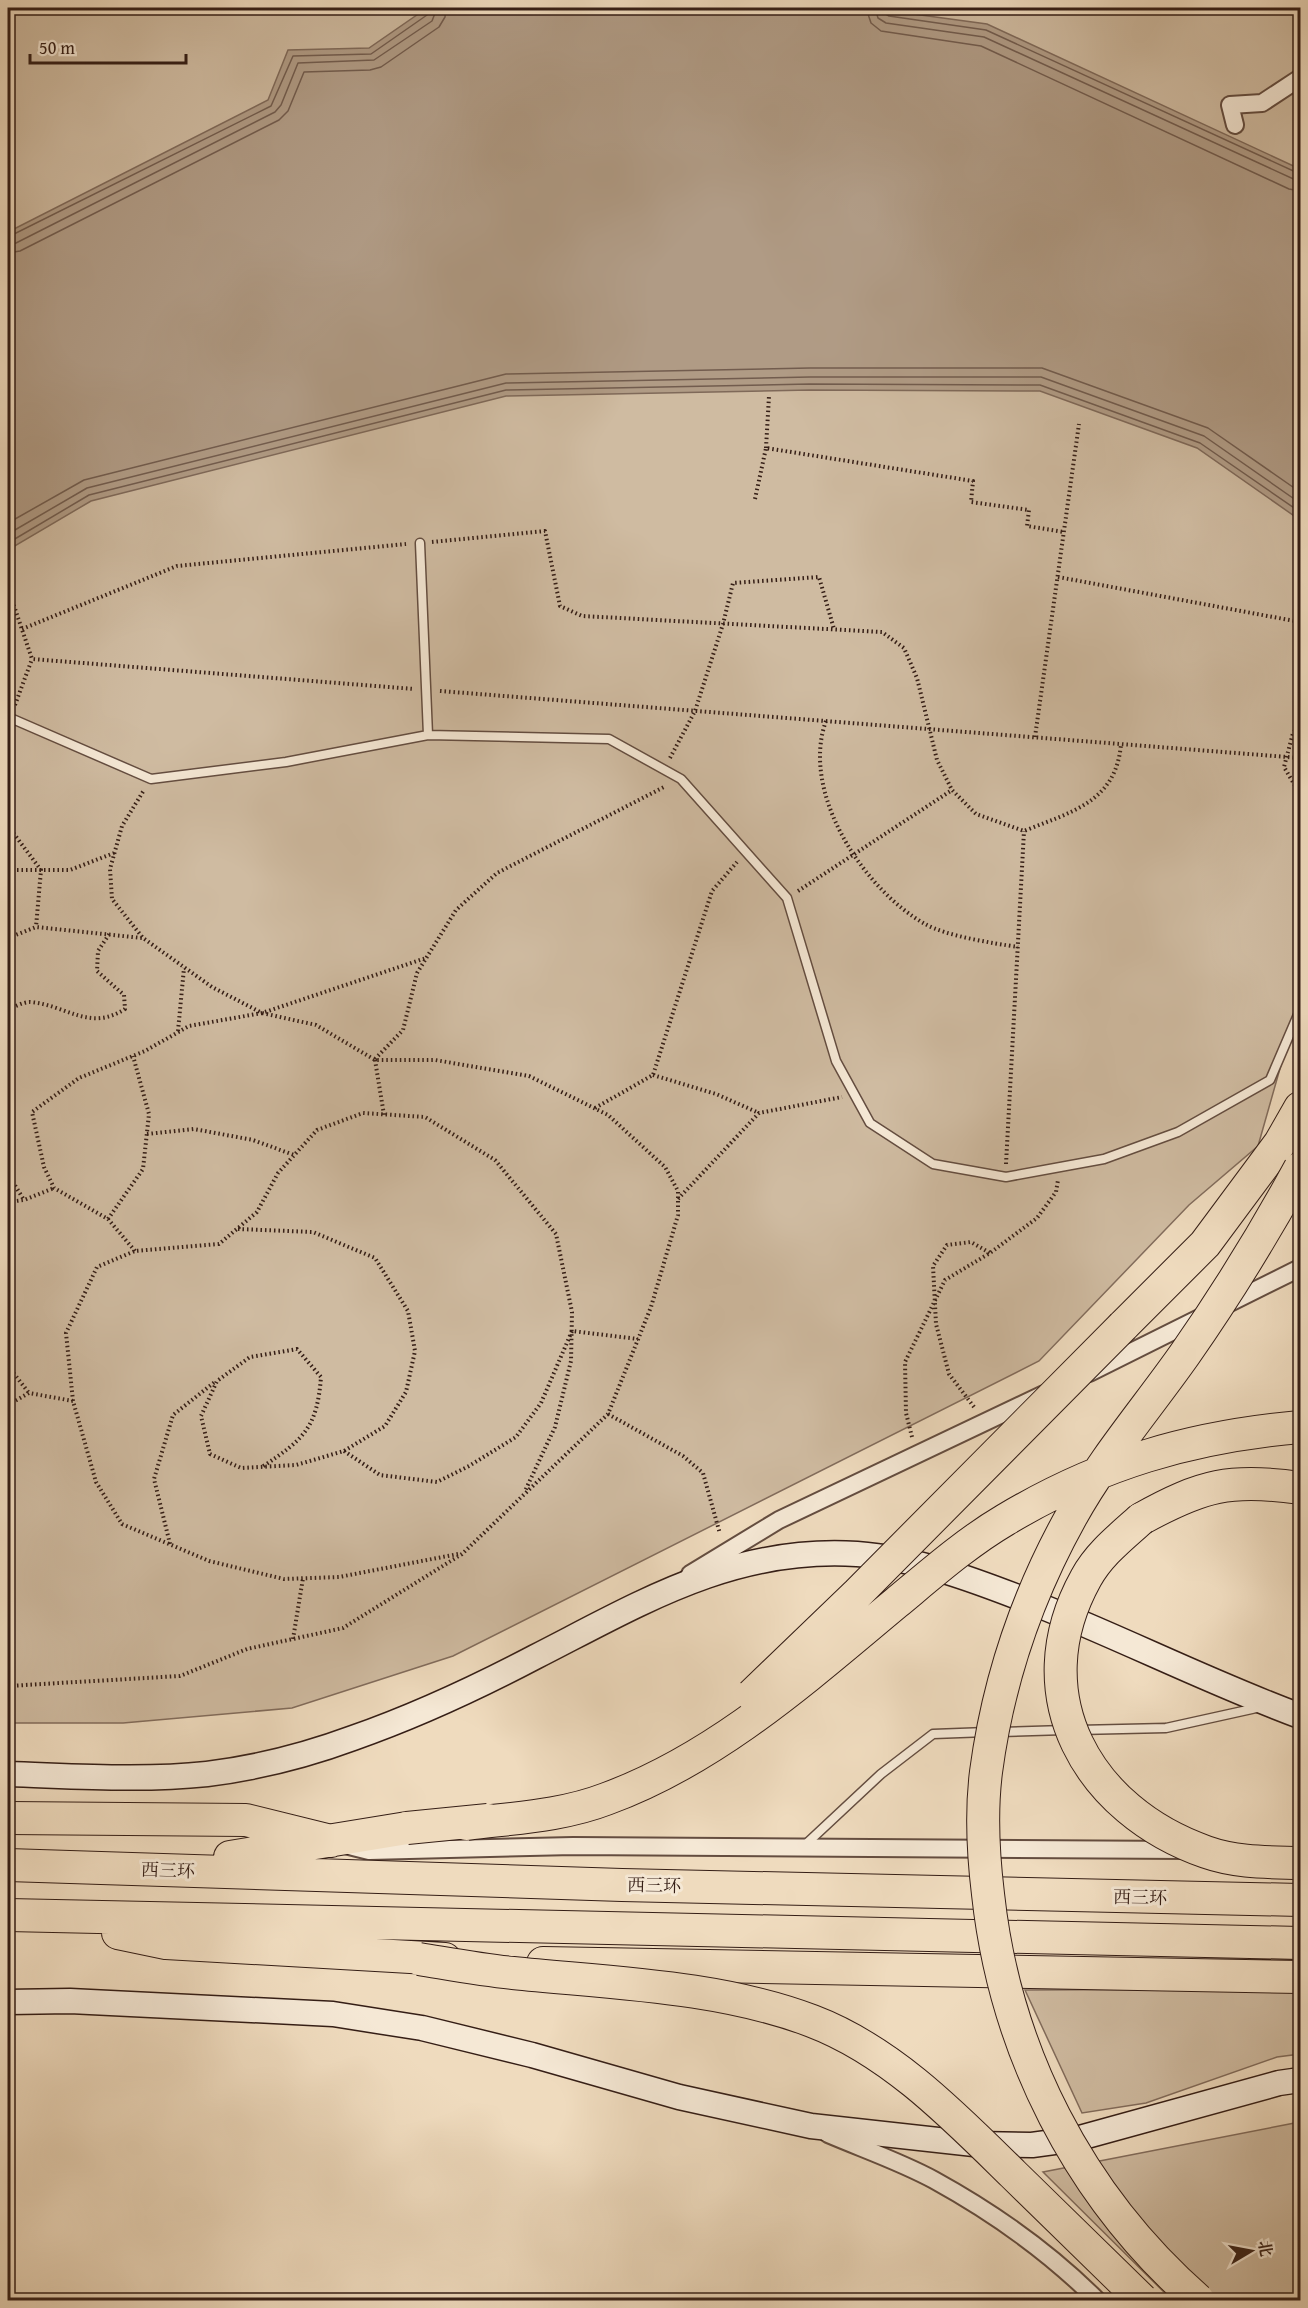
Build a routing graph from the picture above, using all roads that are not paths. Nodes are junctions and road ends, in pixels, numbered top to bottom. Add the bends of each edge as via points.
1 (1300, 78) edge
2 (1234, 125) dead end
3 (420, 543) road end
4 (9, 717) edge
5 (428, 735) junction
6 (1300, 1010) edge
7 (1300, 1108) edge
8 (1300, 1168) edge
9 (1300, 1268) edge
10 (1300, 1427) edge
11 (1300, 1488) edge
12 (644, 1602) junction
13 (1270, 1705) junction
14 (1300, 1716) edge
15 (8, 1774) edge
16 (8, 1818) edge
17 (466, 1824) junction
18 (331, 1841) junction
19 (801, 1848) junction
20 (1300, 1849) edge
21 (1300, 1863) edge
22 (8, 1866) edge
23 (127, 1869) junction
24 (1300, 1900) edge
25 (20, 1916) edge
26 (1300, 1942) edge
27 (419, 1959) junction
28 (1300, 1977) edge
29 (8, 2002) edge
30 (1300, 2080) edge
31 (811, 2126) junction
32 (1097, 2301) edge
33 (1143, 2301) edge
34 (1198, 2301) edge

1 - 2 street via 1262,103 1230,105
3 - 5 lane
4 - 5 lane via 151,779 286,762
5 - 6 lane via 609,739 681,779 787,898 836,1061 870,1123 933,1164 1005,1177 1104,1159 1178,1132 1270,1080
7 - 17 highway, bridge via 1280,1143 1205,1244 737,1709 662,1759 609,1785 529,1813
8 - 34 highway, bridge via 1261,1238 1185,1353 1125,1434 1061,1536 1018,1635 996,1710 986,1774 983,1837 990,1919 1022,2045 1056,2121 1092,2182 1128,2230
9 - 12 street via 779,1520
10 - 17 highway, bridge via 1248,1432 1166,1449 1070,1485 1003,1521 952,1557 817,1668 718,1742 677,1767 606,1799 561,1813
11 - 21 highway, bridge via 1264,1483 1226,1484 1184,1495 1141,1519 1107,1549 1086,1578 1065,1629 1061,1670 1062,1705 1074,1740 1101,1782 1130,1812 1207,1853 1249,1862
12 - 13 main road via 704,1576 757,1560 857,1554 900,1561 998,1589
12 - 15 main road via 425,1710 351,1739 268,1762 206,1774
13 - 14 main road
13 - 19 lane via 1166,1728 933,1734 881,1774
16 - 18 highway via 246,1820
17 - 18 highway, bridge via 407,1827
18 - 19 street via 369,1851 573,1846
18 - 23 highway
19 - 20 street
22 - 23 highway, 西三环
23 - 24 highway, 西三环
25 - 26 highway
25 - 27 highway via 166,1943
27 - 28 highway, bridge
27 - 33 highway, bridge via 510,1973 683,1989 779,2011 849,2038 953,2115
29 - 31 main road via 69,2001 333,2014 422,2028 679,2097
30 - 31 main road via 1076,2139 1032,2145 974,2144
31 - 32 street via 943,2186 1018,2232 1065,2268

